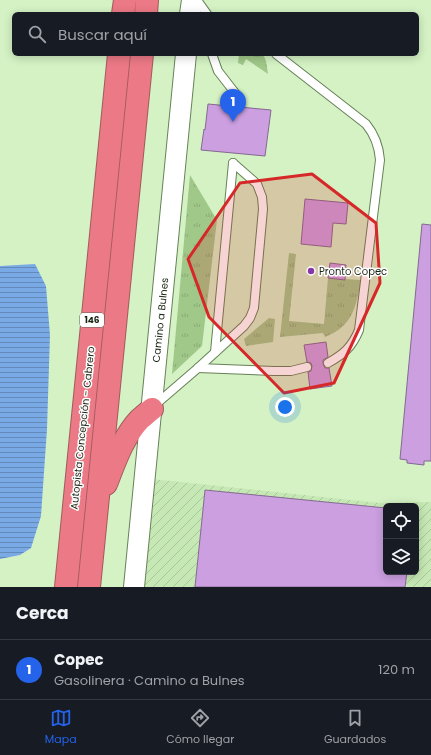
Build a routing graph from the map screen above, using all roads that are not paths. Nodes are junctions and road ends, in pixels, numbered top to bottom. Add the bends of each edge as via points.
1 (125, 0) edge
2 (148, 0) edge
3 (192, 0) edge
4 (197, 0) edge
5 (123, 12) edge
6 (146, 12) edge
7 (190, 12) edge
8 (206, 12) edge
9 (119, 56) edge
10 (142, 56) edge
11 (186, 56) edge
12 (213, 56) edge
13 (279, 56) edge
14 (239, 98) dead end
15 (215, 352) junction
16 (328, 362) dead end
17 (307, 367) dead end
18 (198, 368) junction
19 (152, 409) junction
20 (97, 509) junction
21 (66, 587) edge
22 (89, 587) edge
23 (134, 587) edge

1 - 5 highway
2 - 6 highway
3 - 7 street
4 - 8 lane
9 - 21 highway, Autopista Concepción - Cabrero / 146
10 - 20 highway, 146
11 - 19 street, Camino a Bulnes
12 - 14 lane via 218,71
13 - 16 lane via 363,121 371,130 379,148 380,160 359,330 346,352
15 - 15 lane via 250,318 254,308 260,247 262,197 257,184 233,163
15 - 18 lane
17 - 18 lane via 291,371
18 - 19 lane
19 - 20 highway via 139,420 123,443
19 - 23 street, Camino a Bulnes
20 - 22 highway, 146

